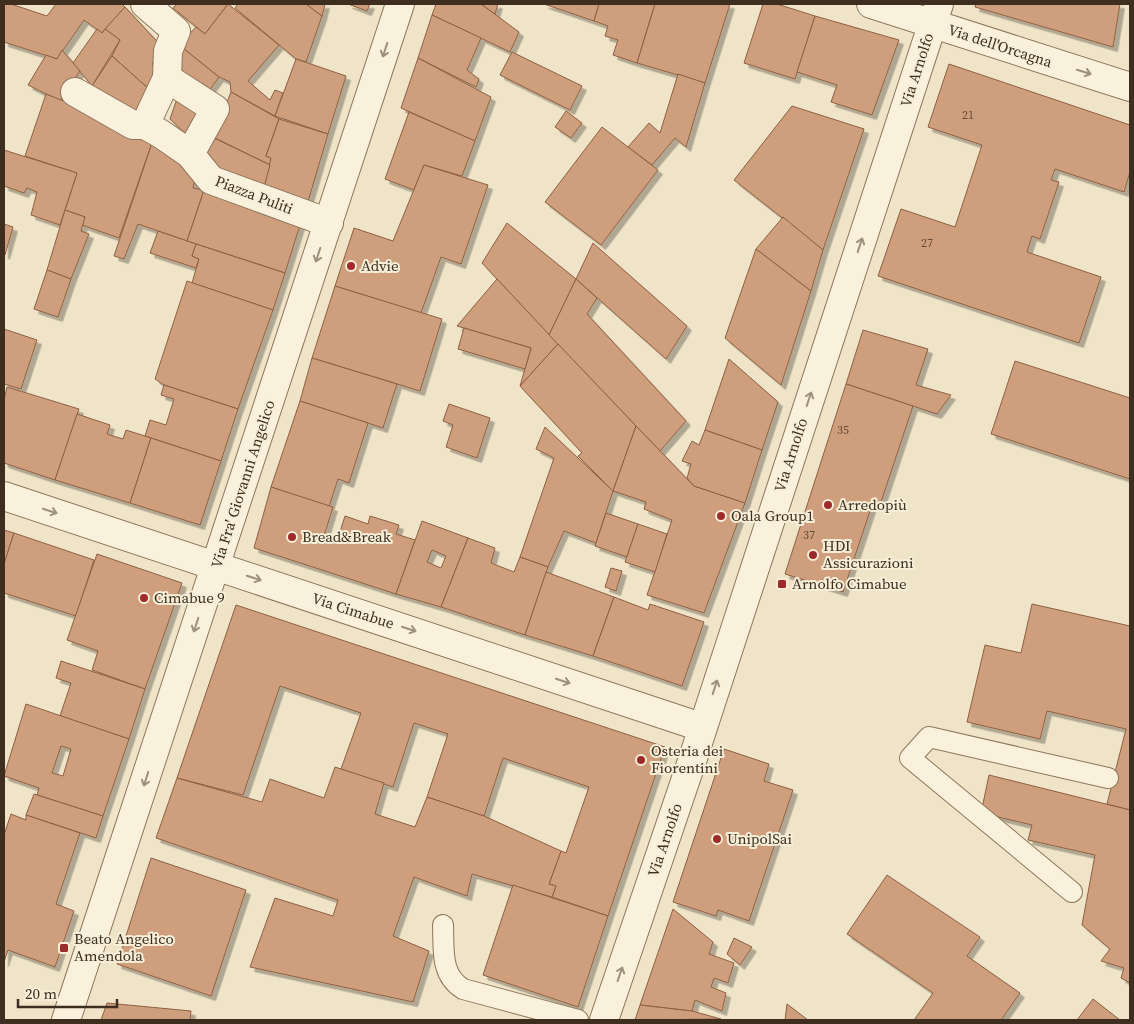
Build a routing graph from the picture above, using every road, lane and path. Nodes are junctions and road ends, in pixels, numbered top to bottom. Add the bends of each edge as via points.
1 (145, 4) edge
2 (400, 4) edge
3 (871, 4) edge
4 (936, 14) edge
5 (167, 78) junction
6 (1130, 87) edge
7 (74, 92) dead end
8 (145, 125) junction
9 (190, 154) junction
10 (329, 223) junction
11 (4, 496) edge
12 (216, 566) junction
13 (701, 727) junction
14 (1108, 778) dead end
15 (1072, 892) dead end
16 (443, 925) dead end
17 (66, 1020) edge
18 (578, 1020) edge
19 (604, 1020) edge

1 - 5 street via 176,31 168,50
2 -> 10 street, Via Fra' Giovanni Angelico
3 - 4 street, Via dell'Orcagna
4 -> 6 street, Via dell'Orcagna
13 -> 4 street, Via Arnolfo
5 - 8 street
5 - 9 street via 215,108
7 - 8 street, Piazza Puliti via 133,125
8 - 9 street, Piazza Puliti
9 - 10 street, Piazza Puliti via 211,180
10 -> 12 street, Via Fra' Giovanni Angelico
11 -> 12 street, Via Cimabue
12 -> 13 street, Via Cimabue
12 -> 17 street, Via Fra' Giovanni Angelico
19 -> 13 street, Via Arnolfo
14 - 15 lane via 929,737 910,758
16 - 18 lane via 446,972 453,983 463,989

